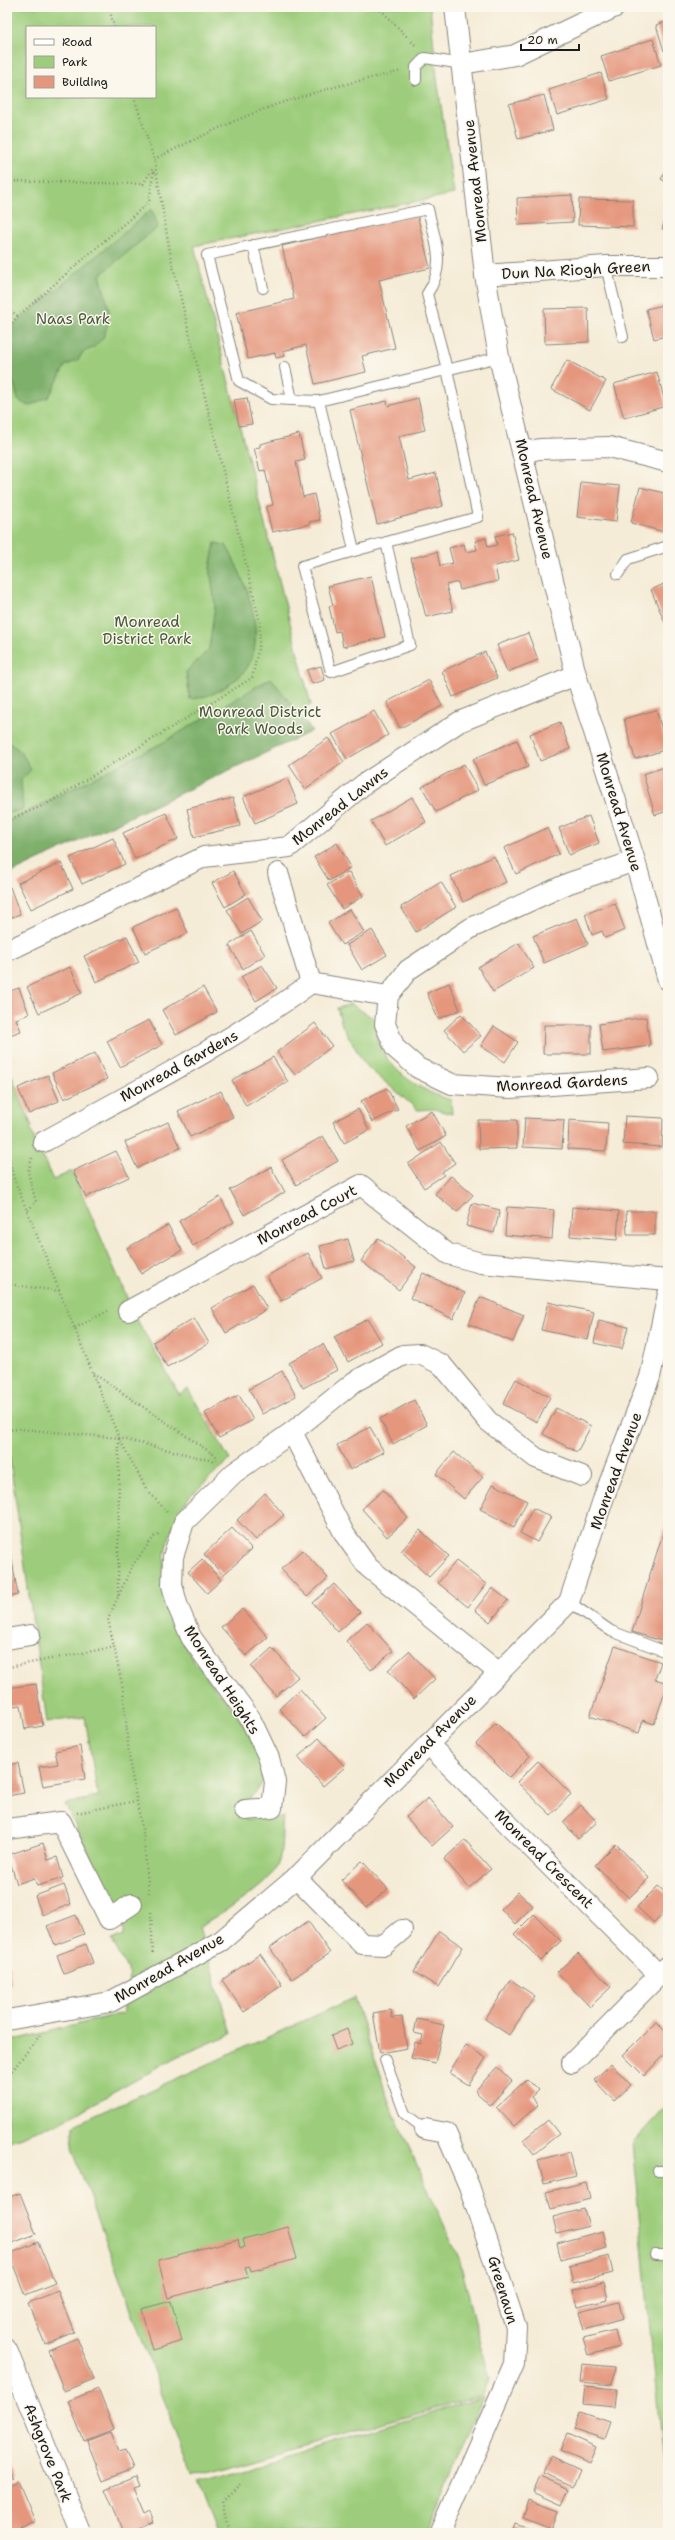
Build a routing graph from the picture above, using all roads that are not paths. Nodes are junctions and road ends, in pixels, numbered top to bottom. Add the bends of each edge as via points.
1 (456, 7) edge
2 (615, 7) edge
3 (462, 64) junction
4 (416, 80) dead end
5 (253, 245) junction
6 (606, 266) junction
7 (668, 266) edge
8 (485, 275) junction
9 (263, 288) dead end
10 (623, 337) dead end
11 (499, 357) junction
12 (284, 367) dead end
13 (447, 369) junction
14 (292, 400) junction
15 (319, 401) junction
16 (523, 452) junction
17 (668, 462) edge
18 (386, 542) junction
19 (668, 546) edge
20 (354, 550) junction
21 (618, 574) dead end
22 (576, 675) junction
23 (635, 861) junction
24 (278, 873) dead end
25 (7, 951) edge
26 (668, 980) edge
27 (311, 983) junction
28 (388, 996) junction
29 (649, 1078) dead end
30 (43, 1142) road end
31 (668, 1280) edge
32 (668, 1294) edge
33 (128, 1311) road end
34 (292, 1432) junction
35 (582, 1476) dead end
36 (569, 1602) junction
37 (30, 1635) dead end
38 (7, 1639) edge
39 (668, 1650) edge
40 (498, 1672) junction
41 (428, 1744) junction
42 (245, 1810) dead end
43 (7, 1829) edge
44 (296, 1877) junction
45 (144, 1904) road end
46 (402, 1930) dead end
47 (663, 1970) edge
48 (7, 2020) edge
49 (384, 2060) dead end
50 (572, 2063) dead end
51 (425, 2129) joint
52 (655, 2255) dead end
53 (668, 2255) edge
54 (7, 2350) edge
55 (81, 2533) edge
56 (440, 2533) edge

1 - 3 street, Monread Avenue
2 - 3 street via 515,54
3 - 4 lane via 425,58 416,67
3 - 8 street, Monread Avenue
5 - 9 lane
5 - 13 lane via 428,208 440,267 435,283 427,294
5 - 14 lane via 207,255 238,381 271,399
6 - 7 street, Dun Na Riogh Green
6 - 8 street, Dun Na Riogh Green
6 - 10 lane
8 - 11 street, Monread Avenue
11 - 13 lane
11 - 16 street, Monread Avenue
12 - 14 lane
13 - 15 lane
13 - 18 lane via 478,517
14 - 15 lane
15 - 20 lane
16 - 17 street via 540,448 609,447
16 - 22 street, Monread Avenue via 546,558
18 - 20 lane
18 - 20 lane via 410,645 331,672 302,566
19 - 21 lane via 628,559
22 - 23 street, Monread Avenue
22 - 25 street, Monread Lawns via 459,722 364,784 289,847 204,857
23 - 26 street, Monread Avenue
23 - 28 street via 569,883 471,928 408,970
24 - 27 street
27 - 28 street
27 - 30 street, Monread Gardens via 263,1019 208,1052
28 - 29 street, Monread Gardens via 385,1024 395,1048 418,1068 452,1084 510,1088
31 - 33 street, Monread Court via 481,1263 448,1254 361,1185
32 - 36 street, Monread Avenue via 650,1377 605,1494
34 - 35 street, Monread Heights via 354,1382 403,1355 420,1354 442,1365 488,1421 536,1458
34 - 40 street via 345,1535 368,1567
34 - 42 street, Monread Heights via 234,1473 184,1522 173,1557 172,1585 190,1637 250,1718 269,1758 275,1782 272,1808
36 - 39 lane via 611,1631 660,1650
36 - 40 street, Monread Avenue
37 - 38 street
40 - 41 street, Monread Avenue
41 - 44 street, Monread Avenue
41 - 47 street, Monread Crescent
43 - 45 street via 61,1822 109,1919
44 - 46 street via 362,1944 384,1945
44 - 48 street, Monread Avenue via 221,1941 110,2002
47 - 50 street, Monread Crescent
49 - 51 lane via 405,2114
51 - 56 street, Greenaun via 446,2133 469,2186 516,2327 514,2364
52 - 53 lane
54 - 55 street, Ashgrove Park

